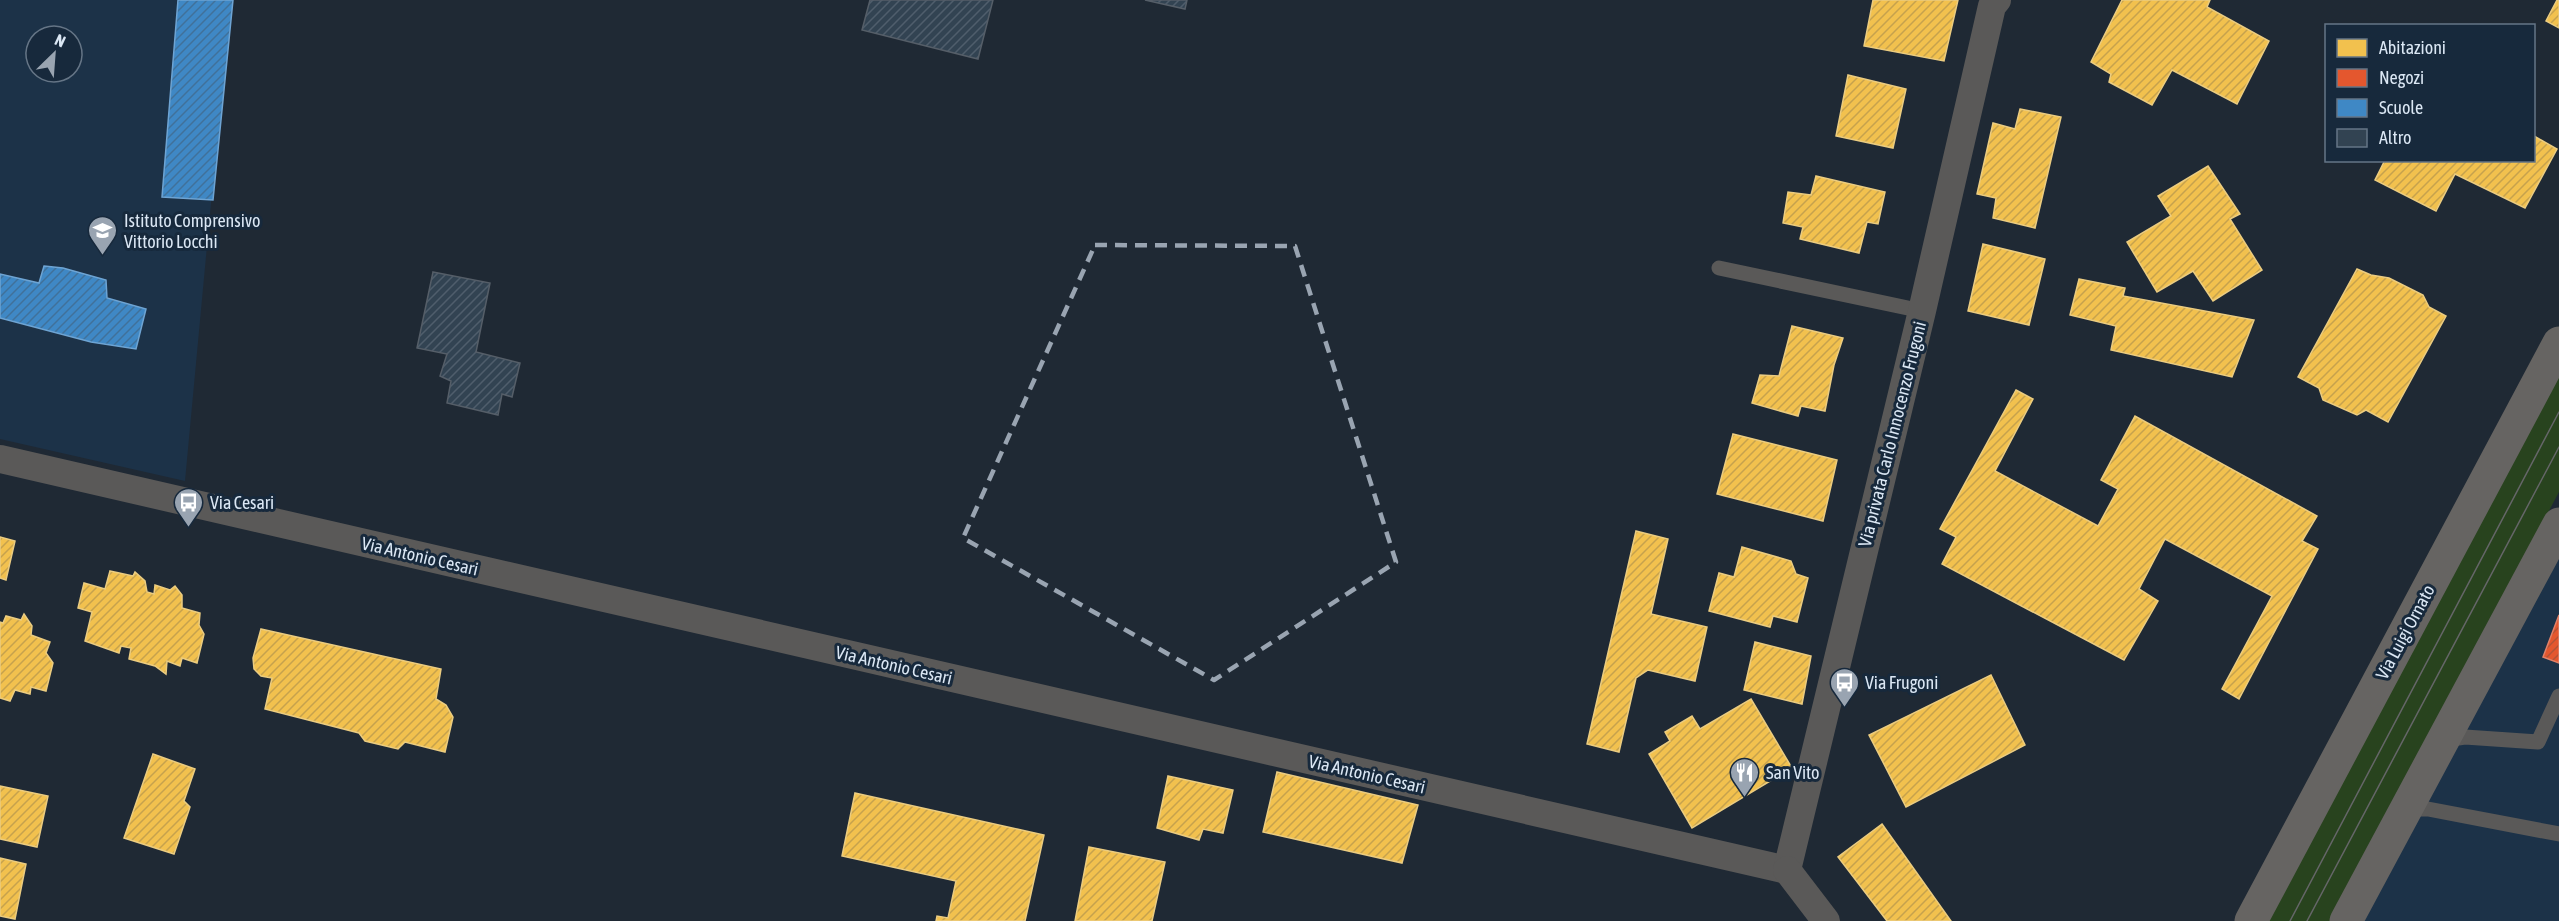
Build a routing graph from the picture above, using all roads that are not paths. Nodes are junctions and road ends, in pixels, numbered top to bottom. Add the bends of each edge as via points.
1 (1997, 0) edge
2 (1719, 268) dead end
3 (1922, 311) junction
4 (2559, 343) edge
5 (0, 459) edge
6 (2559, 524) edge
7 (2559, 696) edge
8 (2443, 740) junction
9 (2406, 809) junction
10 (2559, 834) edge
11 (1787, 870) junction
12 (1826, 921) edge
13 (2251, 921) edge
14 (2346, 921) edge

1 - 3 street, Via privata Carlo Innocenzo Frugoni via 1992,6
2 - 3 lane
3 - 11 street, Via privata Carlo Innocenzo Frugoni
4 - 13 main road, Via Luigi Ornato
5 - 11 street, Via Antonio Cesari
6 - 8 main road via 2550,557
7 - 8 lane via 2538,742 2465,737
8 - 9 main road
9 - 10 lane via 2428,809
9 - 14 main road
11 - 12 street

